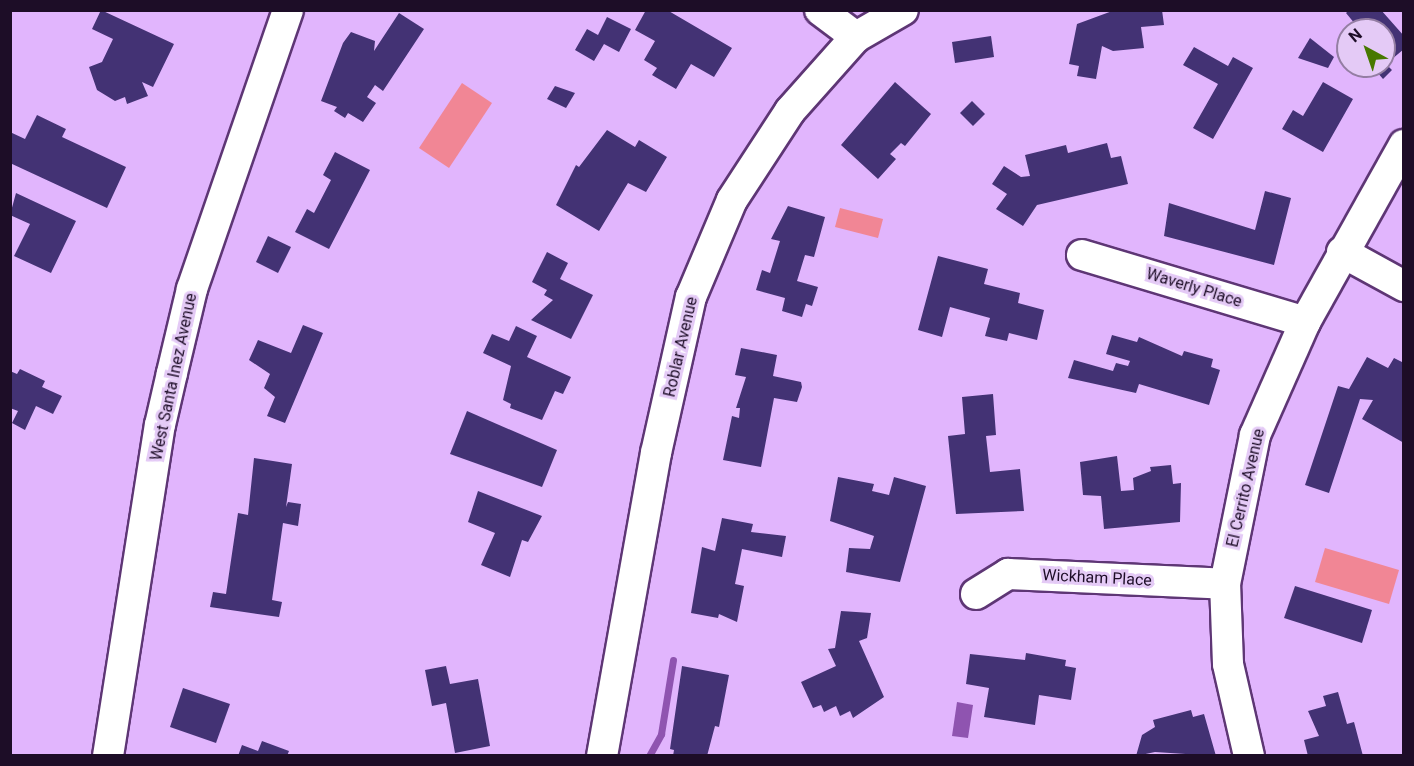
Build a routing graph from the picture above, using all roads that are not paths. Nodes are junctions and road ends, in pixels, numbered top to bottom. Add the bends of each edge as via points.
1 (288, 10) edge
2 (820, 10) edge
3 (903, 10) edge
4 (856, 37) junction
5 (1404, 144) edge
6 (1342, 252) junction
7 (1082, 255) dead end
8 (1404, 286) edge
9 (1305, 322) junction
10 (1225, 584) junction
11 (976, 594) dead end
12 (108, 756) edge
13 (602, 756) edge
14 (1249, 756) edge

1 - 12 street, West Santa Inez Avenue via 187,310 160,425
2 - 4 street
3 - 4 street, Roblar Avenue
4 - 13 street, Roblar Avenue via 790,111 732,200 692,297 656,453
5 - 6 street, El Cerrito Avenue
6 - 8 street
6 - 9 street, El Cerrito Avenue
7 - 9 street, Waverly Place
9 - 10 street, El Cerrito Avenue via 1255,435
10 - 11 street, Wickham Place via 1008,574
10 - 14 street, El Cerrito Avenue via 1228,664

